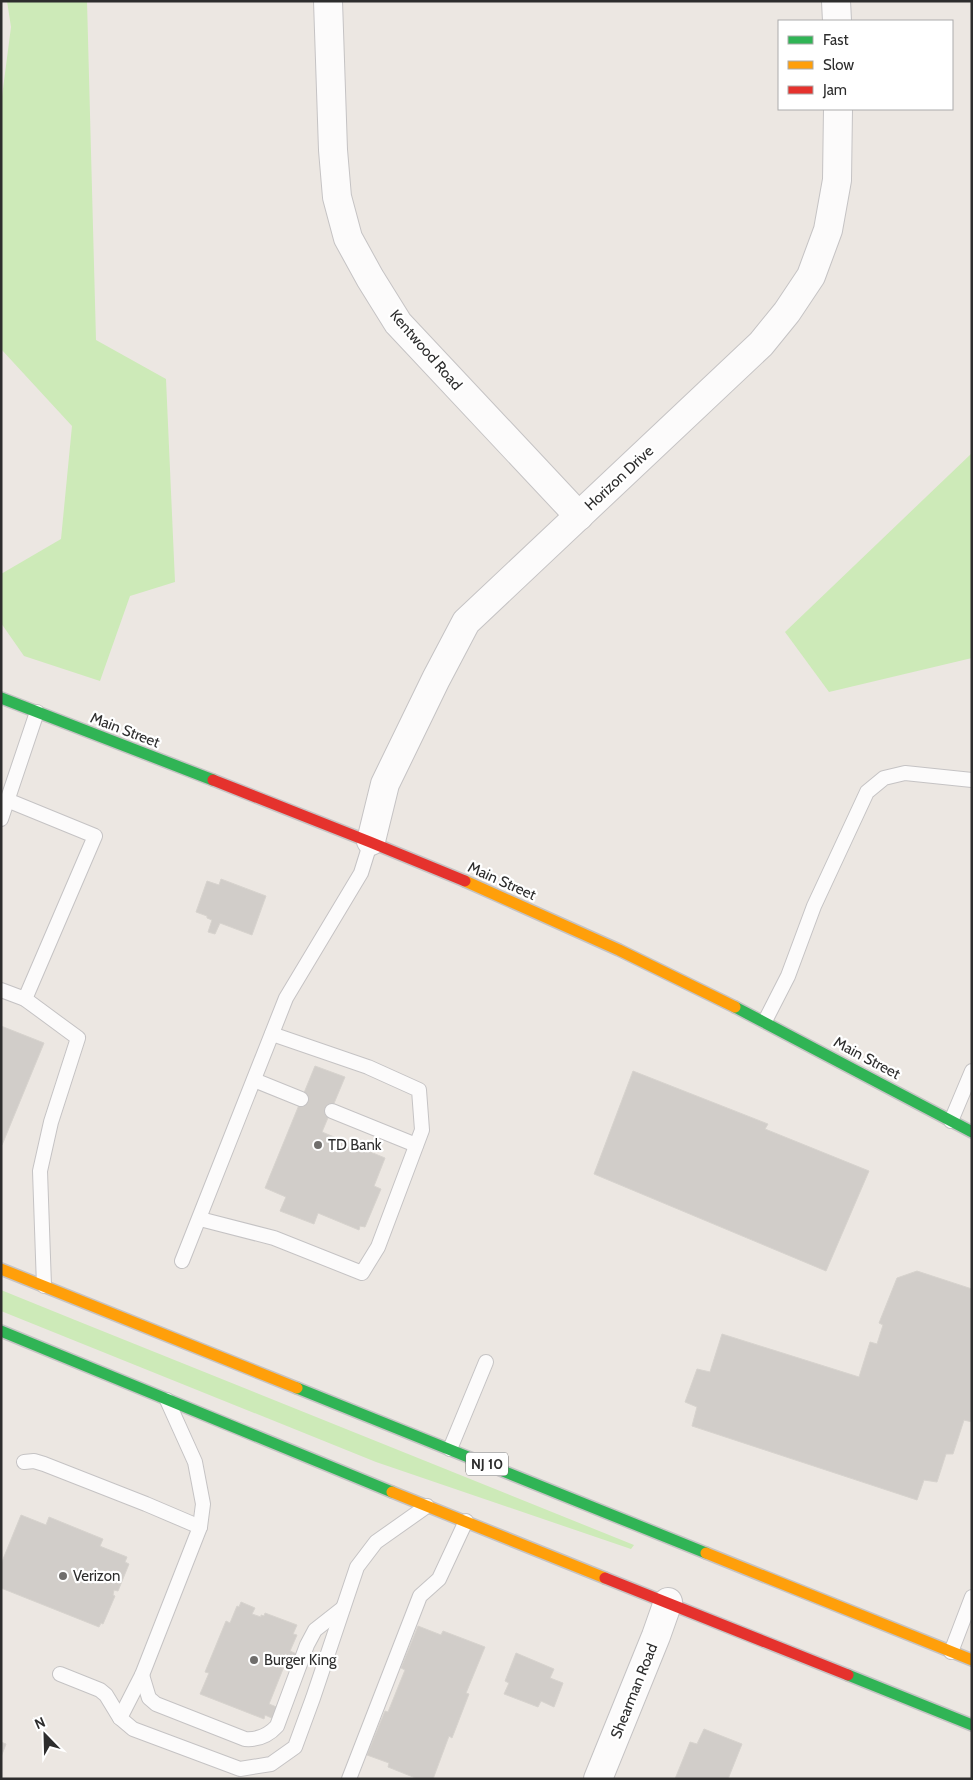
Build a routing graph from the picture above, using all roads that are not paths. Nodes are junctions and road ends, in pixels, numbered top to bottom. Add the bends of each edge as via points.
1 (328, 1) edge
2 (836, 1) edge
3 (837, 20) edge
4 (838, 110) edge
5 (580, 516) junction
6 (1, 698) edge
7 (37, 712) junction
8 (972, 780) edge
9 (7, 800) junction
10 (1, 819) edge
11 (371, 841) junction
12 (1, 990) edge
13 (25, 999) junction
14 (765, 1022) junction
15 (272, 1034) junction
16 (972, 1072) edge
17 (254, 1080) junction
18 (301, 1099) dead end
19 (332, 1111) dead end
20 (951, 1121) junction
21 (972, 1132) edge
22 (416, 1145) junction
23 (200, 1219) junction
24 (182, 1261) dead end
25 (1, 1269) edge
26 (44, 1286) junction
27 (1, 1331) edge
28 (486, 1362) dead end
29 (166, 1398) junction
30 (450, 1449) junction
31 (24, 1462) dead end
32 (427, 1506) junction
33 (466, 1521) junction
34 (200, 1528) junction
35 (972, 1597) edge
36 (668, 1602) junction
37 (344, 1608) junction
38 (951, 1652) junction
39 (972, 1660) edge
40 (60, 1674) dead end
41 (142, 1675) junction
42 (120, 1718) junction
43 (972, 1725) edge
44 (349, 1779) edge
45 (598, 1779) edge

1 - 5 street, Kentwood Road via 333,150 337,197 348,238 398,323
2 - 3 street
4 - 5 street, Horizon Drive via 837,180 828,230 811,276 761,344
5 - 11 street, Horizon Drive via 466,622 385,784
6 - 7 main road, Main Street
7 - 9 lane
7 - 11 main road, Main Street
8 - 14 lane via 905,773 884,778 867,792
9 - 10 lane
9 - 13 lane via 95,836
11 - 14 main road, Main Street via 552,919
11 - 15 lane via 361,873 286,998
12 - 13 lane
13 - 26 lane via 78,1038 51,1122 40,1171
14 - 20 main road, Main Street
15 - 17 lane
15 - 22 lane via 368,1067 419,1090 422,1130
16 - 20 lane
17 - 18 lane
17 - 23 lane
19 - 22 lane
20 - 21 main road, Main Street
22 - 23 lane via 378,1247 362,1273 274,1238
23 - 24 lane
25 - 26 main road, NJ 10
26 - 30 main road, NJ 10
27 - 29 main road
28 - 30 lane
29 - 32 main road
29 - 34 lane via 195,1462 203,1504
30 - 38 main road, NJ 10
31 - 34 lane via 44,1464
32 - 33 main road
32 - 37 lane via 376,1542 357,1567
33 - 36 main road
33 - 44 lane via 439,1579 420,1596
34 - 41 lane
35 - 38 lane
36 - 43 main road
36 - 45 street, Shearman Road
37 - 41 lane via 315,1630 277,1726 259,1738 245,1739 156,1704 149,1698
37 - 42 lane via 295,1747 270,1764 240,1769 133,1729
38 - 39 main road, NJ 10
40 - 42 lane via 100,1690
41 - 42 lane

